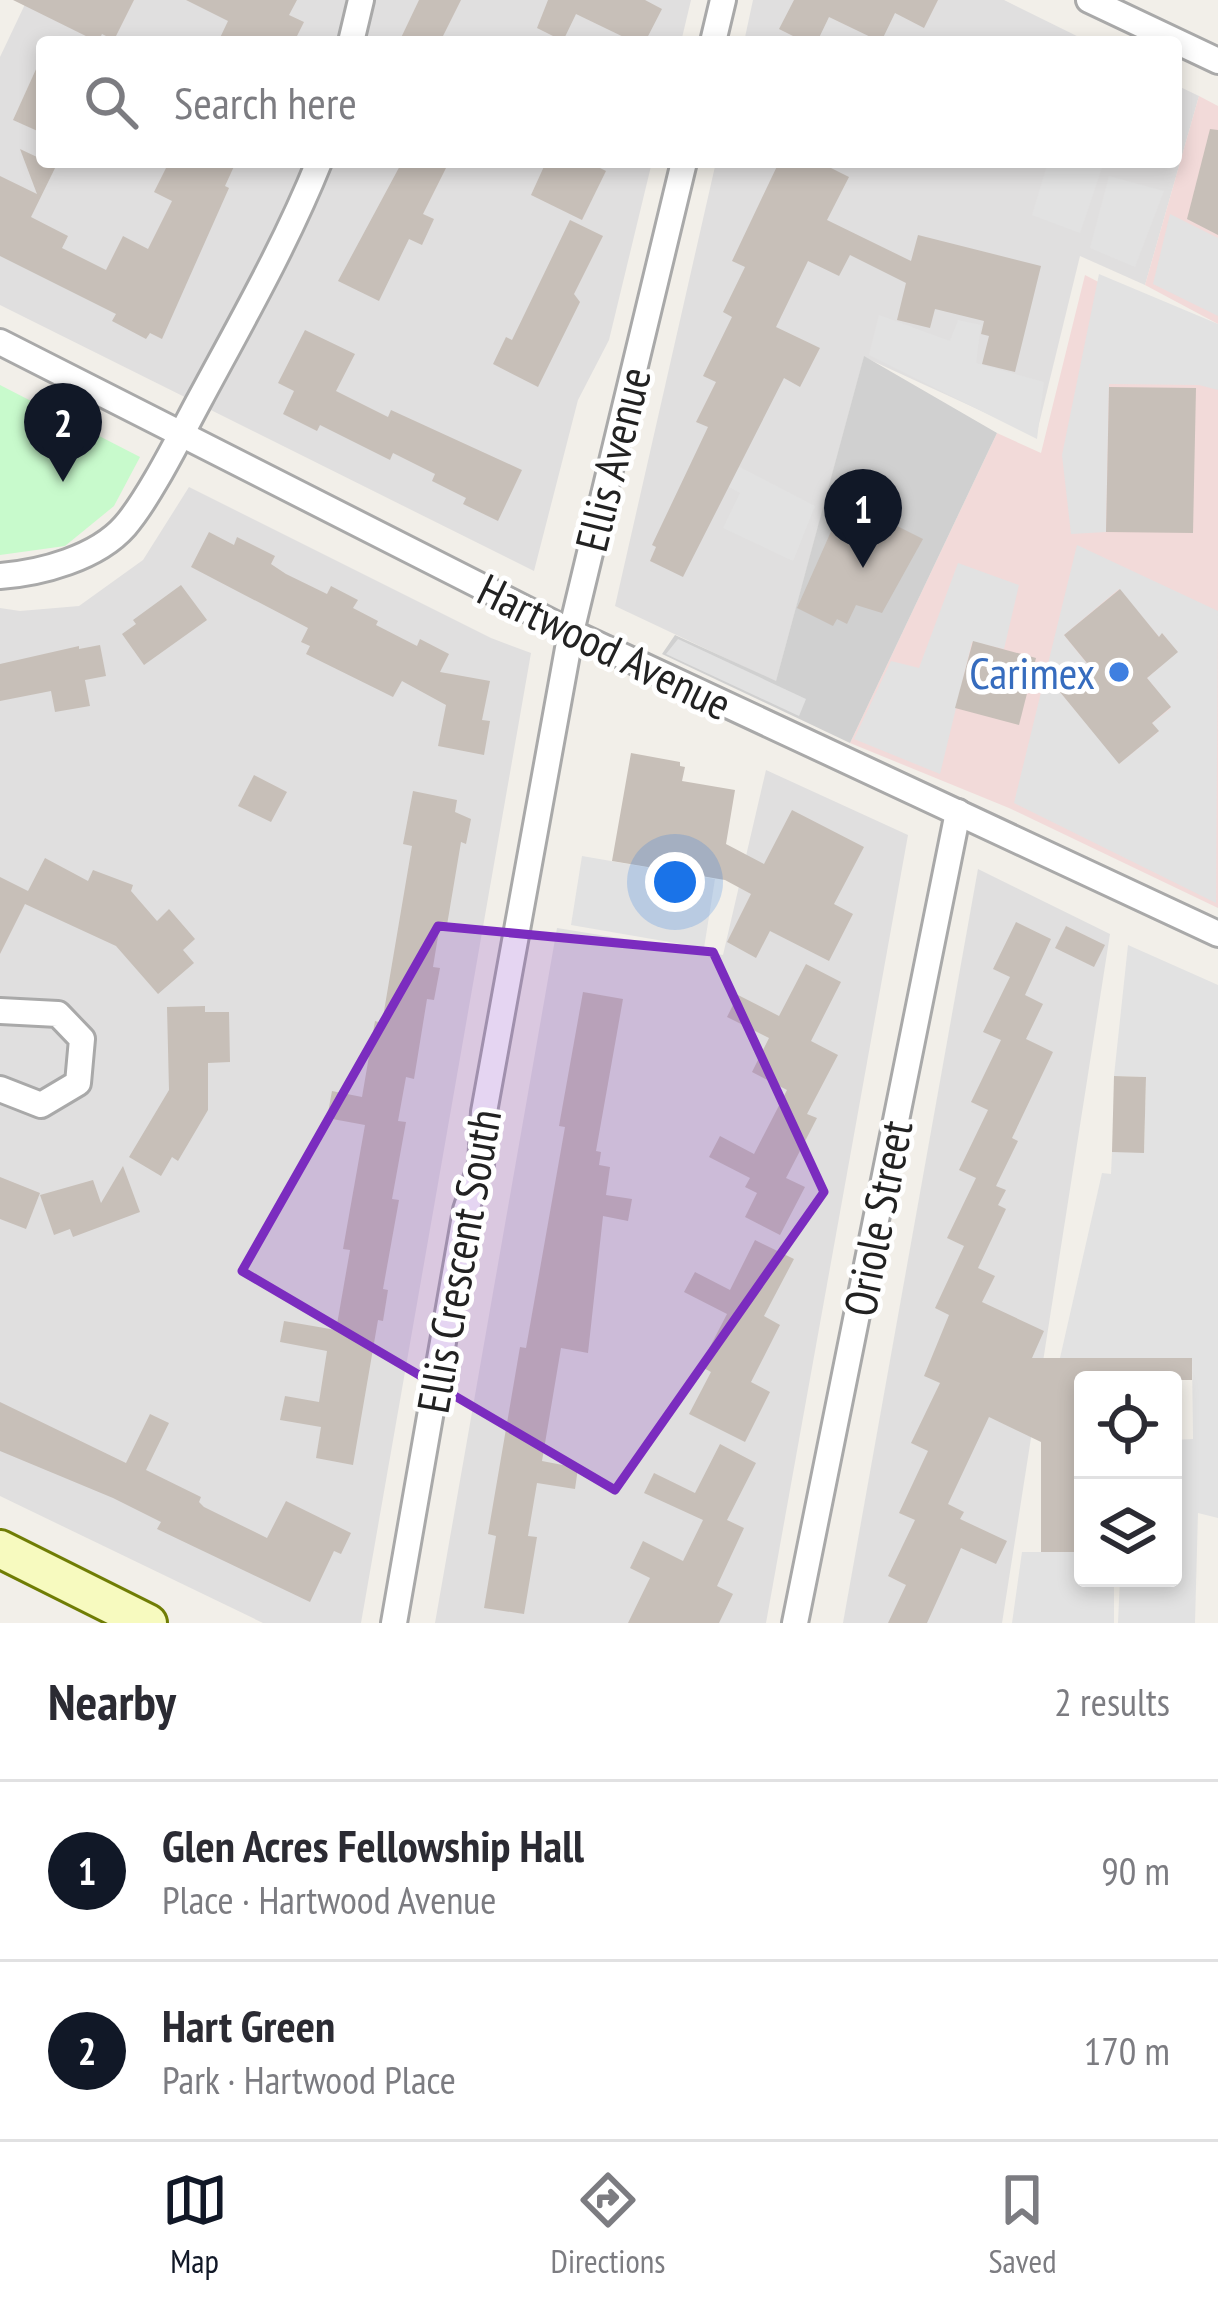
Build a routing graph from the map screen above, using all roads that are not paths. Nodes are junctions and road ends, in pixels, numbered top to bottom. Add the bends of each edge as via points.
1 (361, 0) edge
2 (723, 0) edge
3 (1089, 0) edge
4 (352, 36) edge
5 (714, 36) edge
6 (1165, 36) edge
7 (1182, 44) edge
8 (1218, 61) edge
9 (318, 168) edge
10 (683, 168) edge
11 (0, 342) edge
12 (180, 436) junction
13 (0, 576) edge
14 (571, 632) junction
15 (958, 812) junction
16 (522, 900) joint
17 (1218, 934) edge
18 (0, 1011) edge
19 (0, 1089) edge
20 (0, 1550) edge
21 (148, 1623) edge
22 (394, 1623) edge
23 (795, 1623) edge

1 - 4 street
2 - 5 street
3 - 6 street
7 - 8 street
9 - 12 street
10 - 14 street, Ellis Avenue
11 - 12 street, Hartwood Avenue
12 - 13 street via 124,527 81,557
12 - 14 street, Hartwood Avenue
14 - 15 street, Hartwood Avenue
14 - 16 street, Ellis Avenue
15 - 17 street, Hartwood Avenue
15 - 23 street, Oriole Street
16 - 22 street, Ellis Crescent South
18 - 19 street via 58,1014 82,1040 78,1083 41,1105
20 - 21 street

